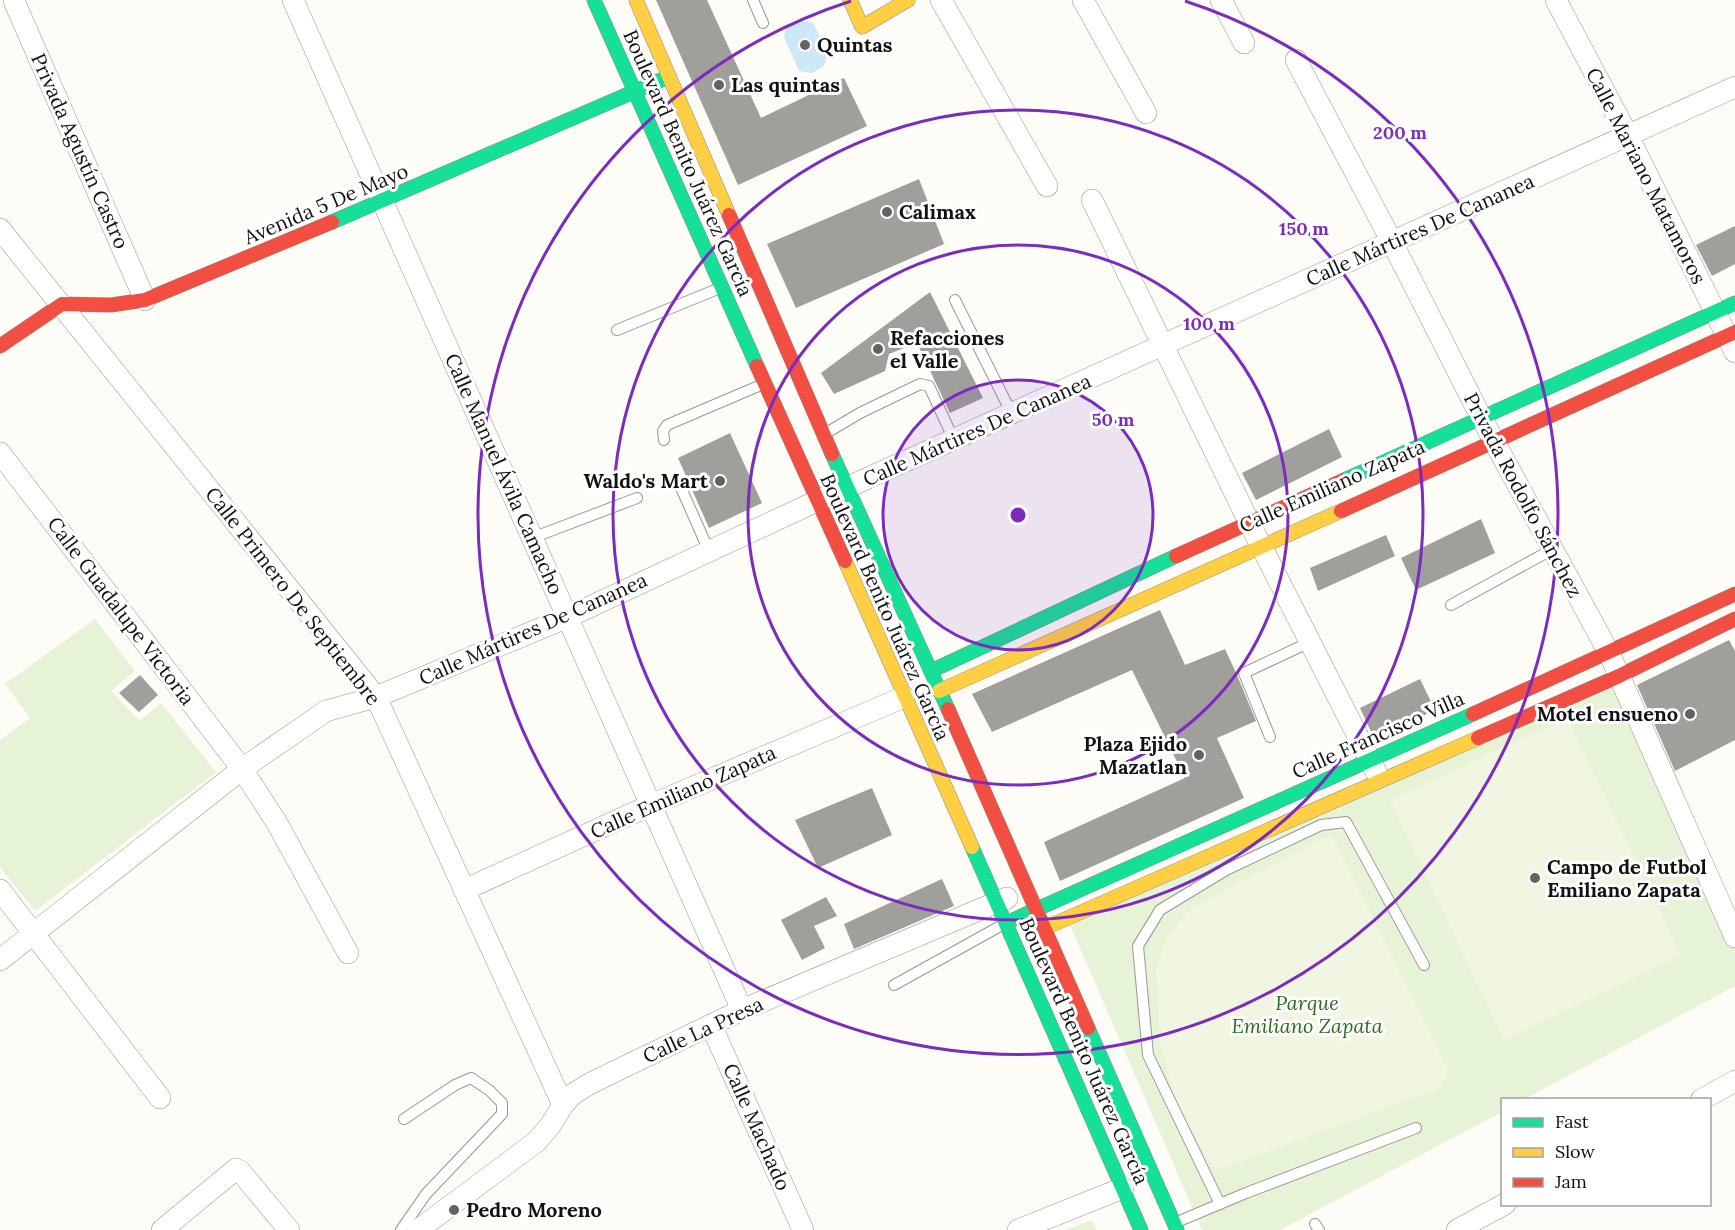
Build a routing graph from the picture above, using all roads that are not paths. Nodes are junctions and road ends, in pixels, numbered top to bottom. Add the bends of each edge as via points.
1 (292, 0) edge
2 (594, 0) edge
3 (636, 0) edge
4 (753, 0) edge
5 (908, 0) edge
6 (941, 0) edge
7 (1083, 0) edge
8 (1221, 0) edge
9 (1556, 0) edge
10 (14, 1) edge
11 (856, 2) edge
12 (763, 22) dead end
13 (1244, 43) dead end
14 (1296, 60) dead end
15 (668, 77) junction
16 (1735, 87) edge
17 (635, 92) junction
18 (1146, 113) dead end
19 (1628, 136) junction
20 (1047, 186) dead end
21 (1092, 200) dead end
22 (383, 201) junction
23 (0, 229) edge
24 (1392, 242) junction
25 (722, 288) junction
26 (145, 300) junction
27 (955, 300) dead end
28 (1735, 303) edge
29 (62, 304) junction
30 (1714, 312) junction
31 (617, 330) dead end
32 (1732, 340) edge
33 (0, 346) edge
34 (1162, 347) junction
35 (764, 383) junction
36 (1012, 414) junction
37 (1482, 419) junction
38 (824, 434) junction
39 (664, 440) dead end
40 (954, 440) junction
41 (1495, 442) junction
42 (0, 453) edge
43 (678, 482) dead end
44 (847, 488) junction
45 (637, 498) dead end
46 (817, 501) junction
47 (1249, 522) junction
48 (532, 538) junction
49 (1261, 545) junction
50 (1552, 549) junction
51 (709, 551) junction
52 (1735, 594) edge
53 (1451, 605) dead end
54 (568, 617) junction
55 (1735, 619) edge
56 (1310, 642) junction
57 (1609, 653) junction
58 (931, 671) junction
59 (1619, 676) junction
60 (939, 691) junction
61 (376, 697) junction
62 (904, 697) junction
63 (1270, 737) dead end
64 (1370, 760) junction
65 (242, 770) junction
66 (1380, 781) junction
67 (651, 805) junction
68 (1027, 889) junction
69 (0, 890) edge
70 (464, 890) junction
71 (997, 902) junction
72 (1036, 909) junction
73 (1006, 923) junction
74 (1045, 928) junction
75 (33, 933) junction
76 (1735, 937) edge
77 (348, 953) dead end
78 (0, 960) edge
79 (1424, 965) dead end
80 (894, 985) dead end
81 (742, 1010) junction
82 (711, 1025) junction
83 (1735, 1081) edge
84 (160, 1098) dead end
85 (1705, 1098) edge
86 (563, 1105) junction
87 (404, 1119) dead end
88 (1416, 1128) dead end
89 (1123, 1188) junction
90 (1220, 1204) junction
91 (1501, 1206) edge
92 (1176, 1227) edge
93 (162, 1230) edge
94 (290, 1230) edge
95 (401, 1230) edge
96 (418, 1230) edge
97 (803, 1230) edge
98 (1018, 1230) edge
99 (1141, 1230) edge
100 (1457, 1230) edge

1 - 22 street, Calle Manuel Ávila Camacho
2 - 17 main road, Boulevard Benito Juárez García
3 - 15 main road, Boulevard Benito Juárez García
4 - 12 lane
5 - 11 main road via 862,27
6 - 20 street
7 - 18 street
8 - 13 street
9 - 19 street, Calle Mariano Matamoros
10 - 26 street, Privada Agustín Castro
14 - 24 street, Privada Rodolfo Sánchez
15 - 17 main road, Avenida 5 De Mayo
15 - 38 main road, Boulevard Benito Juárez García
16 - 19 street, Calle Mártires De Cananea
17 - 22 main road, Avenida 5 De Mayo
17 - 25 main road, Boulevard Benito Juárez García
19 - 24 street, Calle Mártires De Cananea
19 - 30 street, Calle Mariano Matamoros
21 - 34 street
22 - 26 main road, Avenida 5 De Mayo
22 - 48 street, Calle Manuel Ávila Camacho
23 - 29 street, Calle Primero De Septiembre
24 - 34 street, Calle Mártires De Cananea
24 - 37 street, Privada Rodolfo Sánchez
25 - 31 lane
25 - 35 main road, Boulevard Benito Juárez García
26 - 29 main road, Avenida 5 De Mayo via 111,305
27 - 36 lane
28 - 30 main road, Calle Emiliano Zapata
29 - 33 main road
29 - 61 street, Calle Primero De Septiembre
30 - 32 street, Calle Mariano Matamoros
30 - 37 main road, Calle Emiliano Zapata
32 - 41 main road, Calle Emiliano Zapata
34 - 36 street, Calle Mártires De Cananea
34 - 47 street
35 - 39 lane via 677,419 663,431
35 - 46 main road, Boulevard Benito Juárez García
36 - 40 street, Calle Mártires De Cananea
37 - 41 street, Privada Rodolfo Sánchez
37 - 47 main road, Calle Emiliano Zapata
38 - 40 lane via 921,384 929,386
38 - 44 main road, Boulevard Benito Juárez García
40 - 44 street, Calle Mártires De Cananea
41 - 49 main road, Calle Emiliano Zapata
41 - 50 street, Privada Rodolfo Sánchez
42 - 65 street, Calle Guadalupe Victoria
43 - 51 lane
44 - 46 street, Calle Mártires De Cananea
44 - 58 main road, Boulevard Benito Juárez García
45 - 48 lane
46 - 51 street, Calle Mártires De Cananea
46 - 62 main road, Boulevard Benito Juárez García
47 - 49 street
47 - 58 main road, Calle Emiliano Zapata
48 - 54 street, Calle Manuel Ávila Camacho
49 - 56 street
49 - 60 main road, Calle Emiliano Zapata
50 - 53 lane
50 - 57 street, Privada Rodolfo Sánchez
51 - 54 street, Calle Mártires De Cananea
52 - 57 main road, Calle Francisco Villa
54 - 61 street, Calle Mártires De Cananea
54 - 67 street, Calle Manuel Ávila Camacho
55 - 59 main road
56 - 63 lane via 1244,673
56 - 64 street
57 - 59 street, Privada Rodolfo Sánchez
57 - 64 main road, Calle Francisco Villa
58 - 60 main road, Boulevard Benito Juárez García
59 - 66 main road
59 - 76 street, Privada Rodolfo Sánchez
60 - 68 main road, Boulevard Benito Juárez García
61 - 65 street, Calle Mártires De Cananea via 326,711
61 - 70 street, Calle Primero De Septiembre
62 - 67 street, Calle Emiliano Zapata
62 - 71 main road, Boulevard Benito Juárez García
64 - 66 street
64 - 72 main road, Calle Francisco Villa
65 - 75 street, Calle Mártires De Cananea
65 - 77 street, Calle Guadalupe Victoria via 277,823
66 - 74 main road
67 - 70 street, Calle Emiliano Zapata
67 - 81 street, Calle Manuel Ávila Camacho
68 - 71 street, Calle La Presa
68 - 72 main road, Boulevard Benito Juárez García
69 - 75 street
70 - 86 street, Calle Primero De Septiembre
71 - 73 main road, Boulevard Benito Juárez García
71 - 81 street, Calle La Presa
72 - 73 main road, Calle Francisco Villa
72 - 74 main road, Boulevard Benito Juárez García
73 - 80 lane
73 - 89 main road, Boulevard Benito Juárez García
74 - 92 main road, Boulevard Benito Juárez García
75 - 78 street, Calle Mártires De Cananea
75 - 84 street
79 - 90 lane via 1346,822 1310,830 1226,870 1160,910 1138,946 1148,1055
81 - 82 street, Calle La Presa
82 - 86 street, Calle La Presa via 591,1083
82 - 97 street, Calle Machado
83 - 85 street
86 - 96 street, Calle La Presa via 536,1142
87 - 95 lane via 471,1078 502,1103 502,1114 426,1194
88 - 90 lane
89 - 98 street
89 - 99 main road, Boulevard Benito Juárez García
90 - 92 lane
91 - 100 street
93 - 94 street via 236,1169

